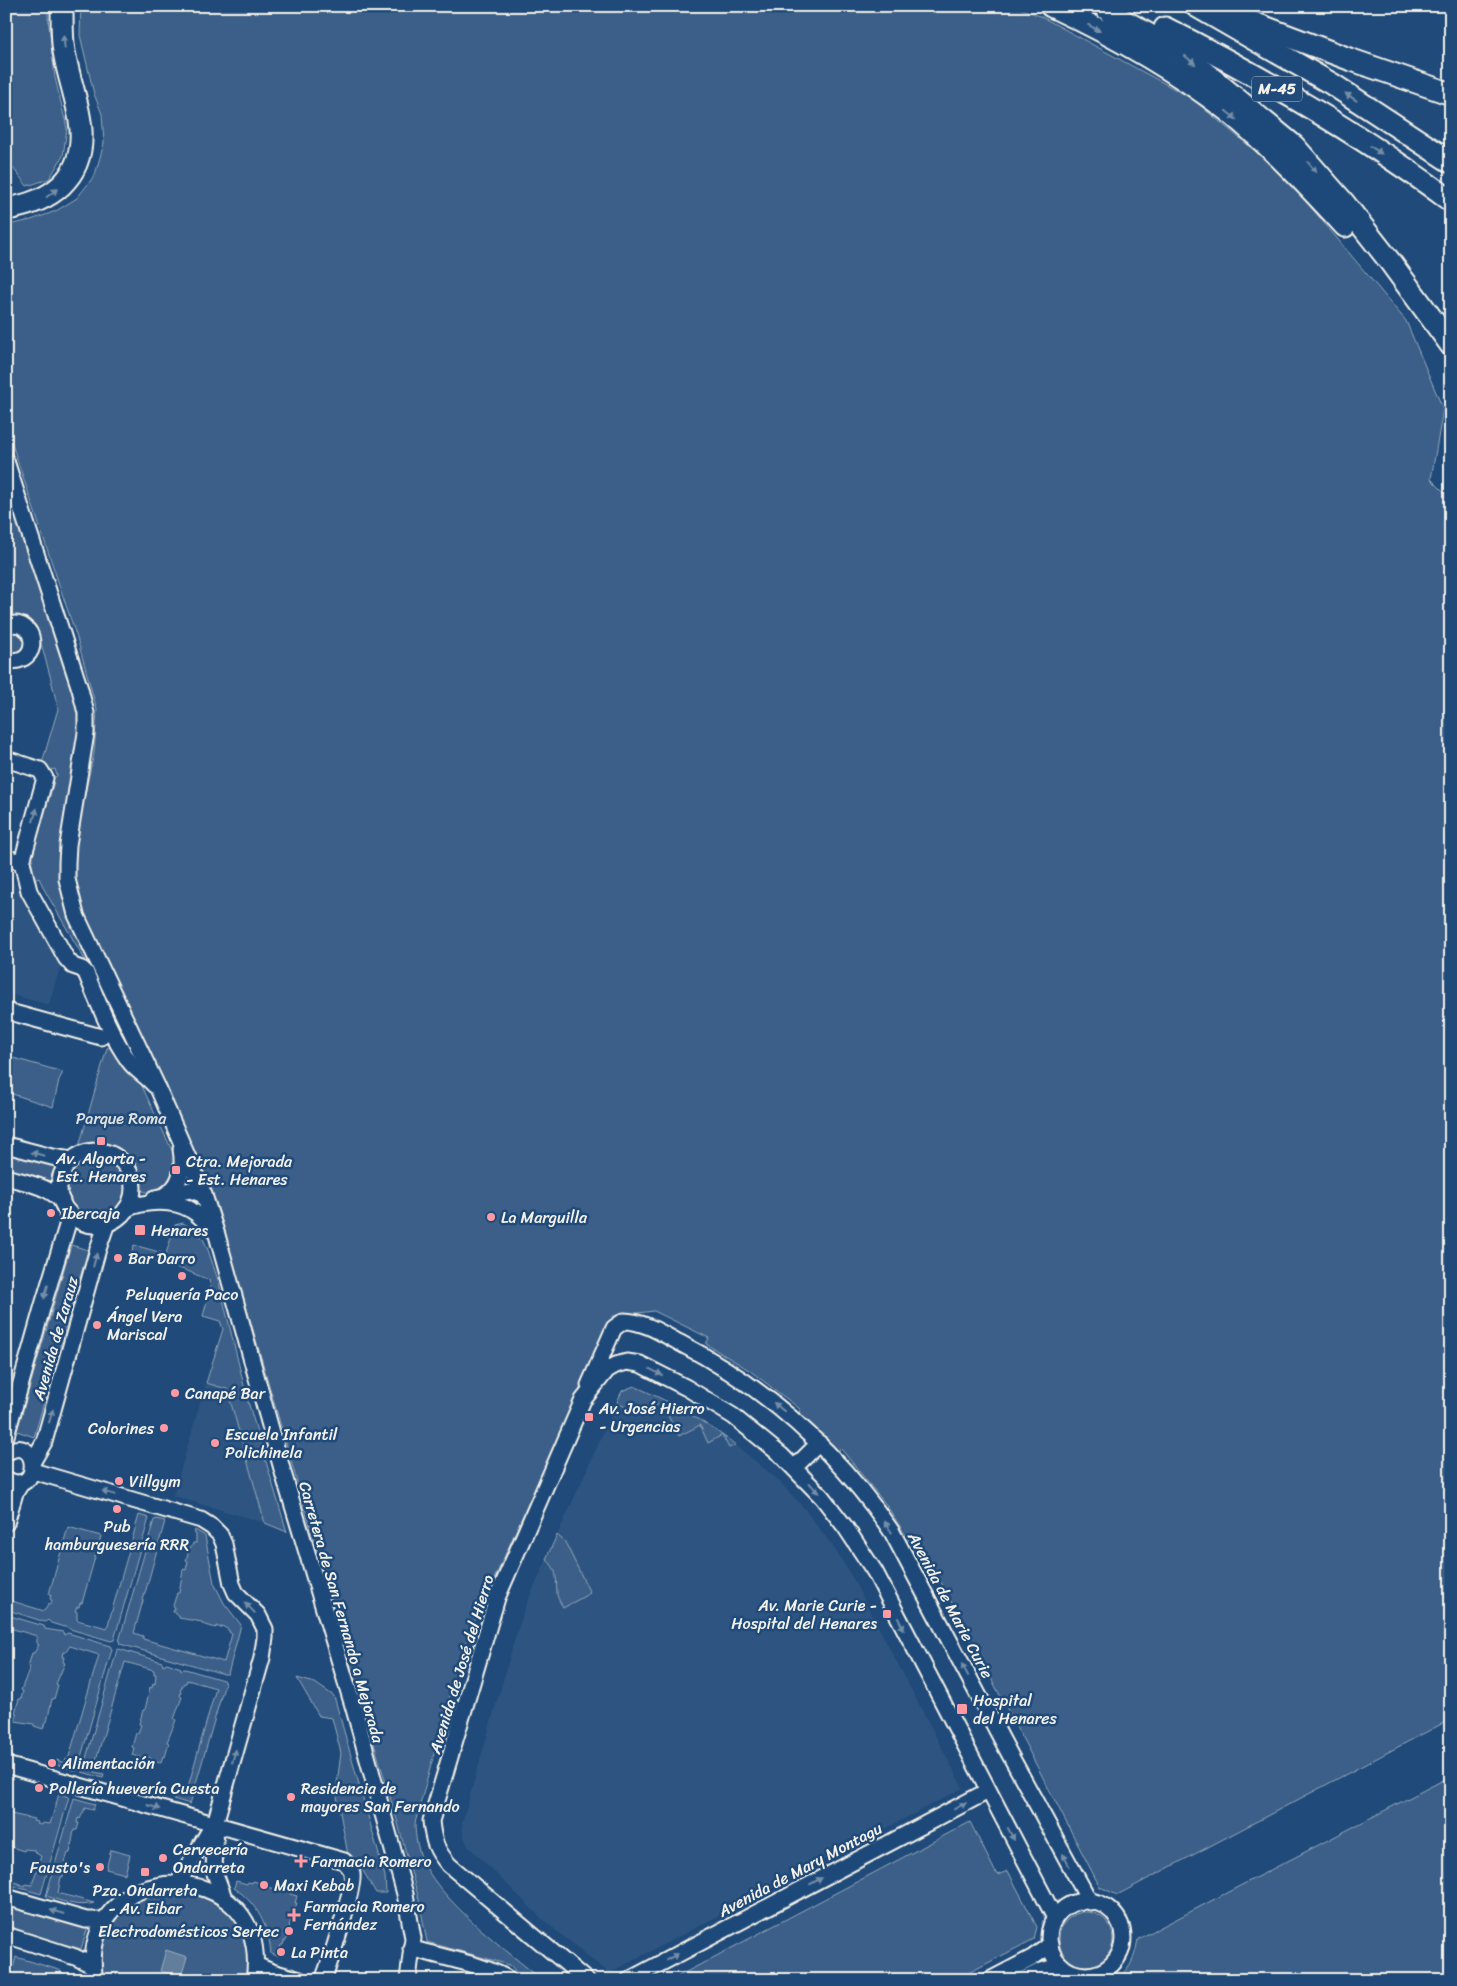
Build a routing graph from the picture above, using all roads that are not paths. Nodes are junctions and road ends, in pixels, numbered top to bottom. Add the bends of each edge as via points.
1 (62, 6) edge
2 (1051, 6) edge
3 (1104, 6) edge
4 (1120, 6) edge
5 (1252, 6) edge
6 (1199, 8) edge
7 (1451, 90) edge
8 (1451, 94) edge
9 (1451, 162) edge
10 (1451, 201) edge
11 (6, 209) edge
12 (1420, 304) junction
13 (1451, 345) edge
14 (6, 461) edge
15 (6, 626) edge
16 (6, 660) edge
17 (6, 759) edge
18 (6, 858) edge
19 (22, 862) junction
20 (6, 1010) edge
21 (101, 1038) dead end
22 (160, 1092) junction
23 (177, 1133) junction
24 (6, 1145) edge
25 (71, 1160) junction
26 (6, 1177) edge
27 (132, 1192) junction
28 (204, 1196) junction
29 (162, 1200) junction
30 (65, 1206) junction
31 (126, 1209) junction
32 (107, 1223) junction
33 (216, 1235) junction
34 (631, 1321) junction
35 (627, 1362) junction
36 (585, 1397) junction
37 (6, 1436) edge
38 (819, 1443) junction
39 (7, 1451) edge
40 (33, 1466) junction
41 (795, 1467) junction
42 (6, 1479) edge
43 (22, 1482) junction
44 (6, 1523) edge
45 (6, 1765) edge
46 (988, 1791) junction
47 (215, 1823) junction
48 (178, 1883) junction
49 (6, 1897) edge
50 (224, 1898) junction
51 (1090, 1902) junction
52 (1055, 1918) junction
53 (105, 1920) junction
54 (6, 1935) edge
55 (1050, 1945) junction
56 (411, 1948) junction
57 (1061, 1965) junction
58 (93, 1972) edge
59 (255, 1972) edge
60 (407, 1977) edge
61 (300, 1980) edge
62 (323, 1980) edge
63 (509, 1980) edge
64 (586, 1980) edge
65 (629, 1980) edge
66 (990, 1980) edge
67 (1023, 1980) edge

11 -> 1 highway via 45,198 62,185 80,150 81,131 63,45
2 -> 12 highway via 1170,70 1228,112 1282,159
3 -> 12 highway via 1181,53 1294,146 1344,203
4 -> 10 highway, M-45 via 1317,111
5 - 7 highway via 1281,21
6 - 8 highway via 1235,16 1348,60
9 -> 6 highway, M-45 via 1332,84
12 - 13 highway
14 - 22 street, Carretera de San Fernando a Mejorada via 86,713 86,733 68,845 67,879 71,896 76,915
15 - 16 street via 24,627 30,632 33,645 25,658
19 -> 17 street via 45,778 40,770
18 - 19 street
19 - 22 street via 29,891 66,958 86,973 128,1059
20 - 21 street
22 - 23 street, Carretera de San Fernando a Mejorada
23 - 28 street, Carretera de San Fernando a Mejorada
23 - 29 street via 181,1172 176,1185
25 -> 24 street
25 - 27 street via 90,1151 112,1154 128,1170
25 - 30 street via 61,1176 59,1187
26 - 30 street via 43,1187 54,1193
27 - 29 street via 144,1198
27 - 31 street
28 - 29 street via 190,1190
28 - 33 street, Carretera de San Fernando a Mejorada
29 - 31 street
29 - 33 street via 191,1210
30 - 32 street via 76,1219 86,1223
30 -> 37 street, Avenida de Zarauz via 67,1226
31 - 32 street
40 -> 32 street, Avenida de Zarauz via 44,1442
33 - 56 street, Carretera de San Fernando a Mejorada via 405,1894 412,1929
34 - 35 street via 622,1327 613,1345 619,1357
34 - 36 street via 619,1323 614,1328
38 -> 34 street, Avenida de Marie Curie via 776,1404 725,1368 655,1330
35 - 36 street via 607,1370
35 -> 41 street via 640,1364 733,1416
36 - 64 street, Avenida de José del Hierro via 497,1598 431,1821 439,1853 449,1865
38 - 41 street
51 -> 38 street, Avenida de Marie Curie via 892,1532 870,1500
39 - 40 street via 22,1450 29,1454
40 - 43 street, Avenida de Zarauz via 28,1478
47 -> 40 street via 264,1652 265,1629 258,1616 236,1593 218,1531 200,1520
41 -> 46 street via 846,1528 875,1572
42 - 43 street
43 - 44 street, Avenida de Zarauz via 15,1493
45 -> 47 street
46 -> 52 street
65 -> 46 street, Avenida de Mary Montagu
47 - 48 street
47 - 50 street via 214,1871
47 - 62 street via 344,1861 350,1868 352,1879
48 - 50 street via 196,1886
48 - 53 street via 151,1886 138,1892 116,1907
53 -> 49 street via 86,1920
50 - 59 street via 239,1914 251,1935
51 - 52 street via 1070,1905
51 - 57 street via 1102,1905 1119,1921 1123,1942 1121,1952 1108,1968 1094,1974 1079,1974
52 - 55 street
53 - 58 street via 94,1942
54 - 58 street via 75,1956
55 - 57 street
55 - 66 street
56 - 60 street, Carretera de San Fernando a Mejorada
56 - 63 street
57 - 67 street
59 - 61 street via 272,1972

